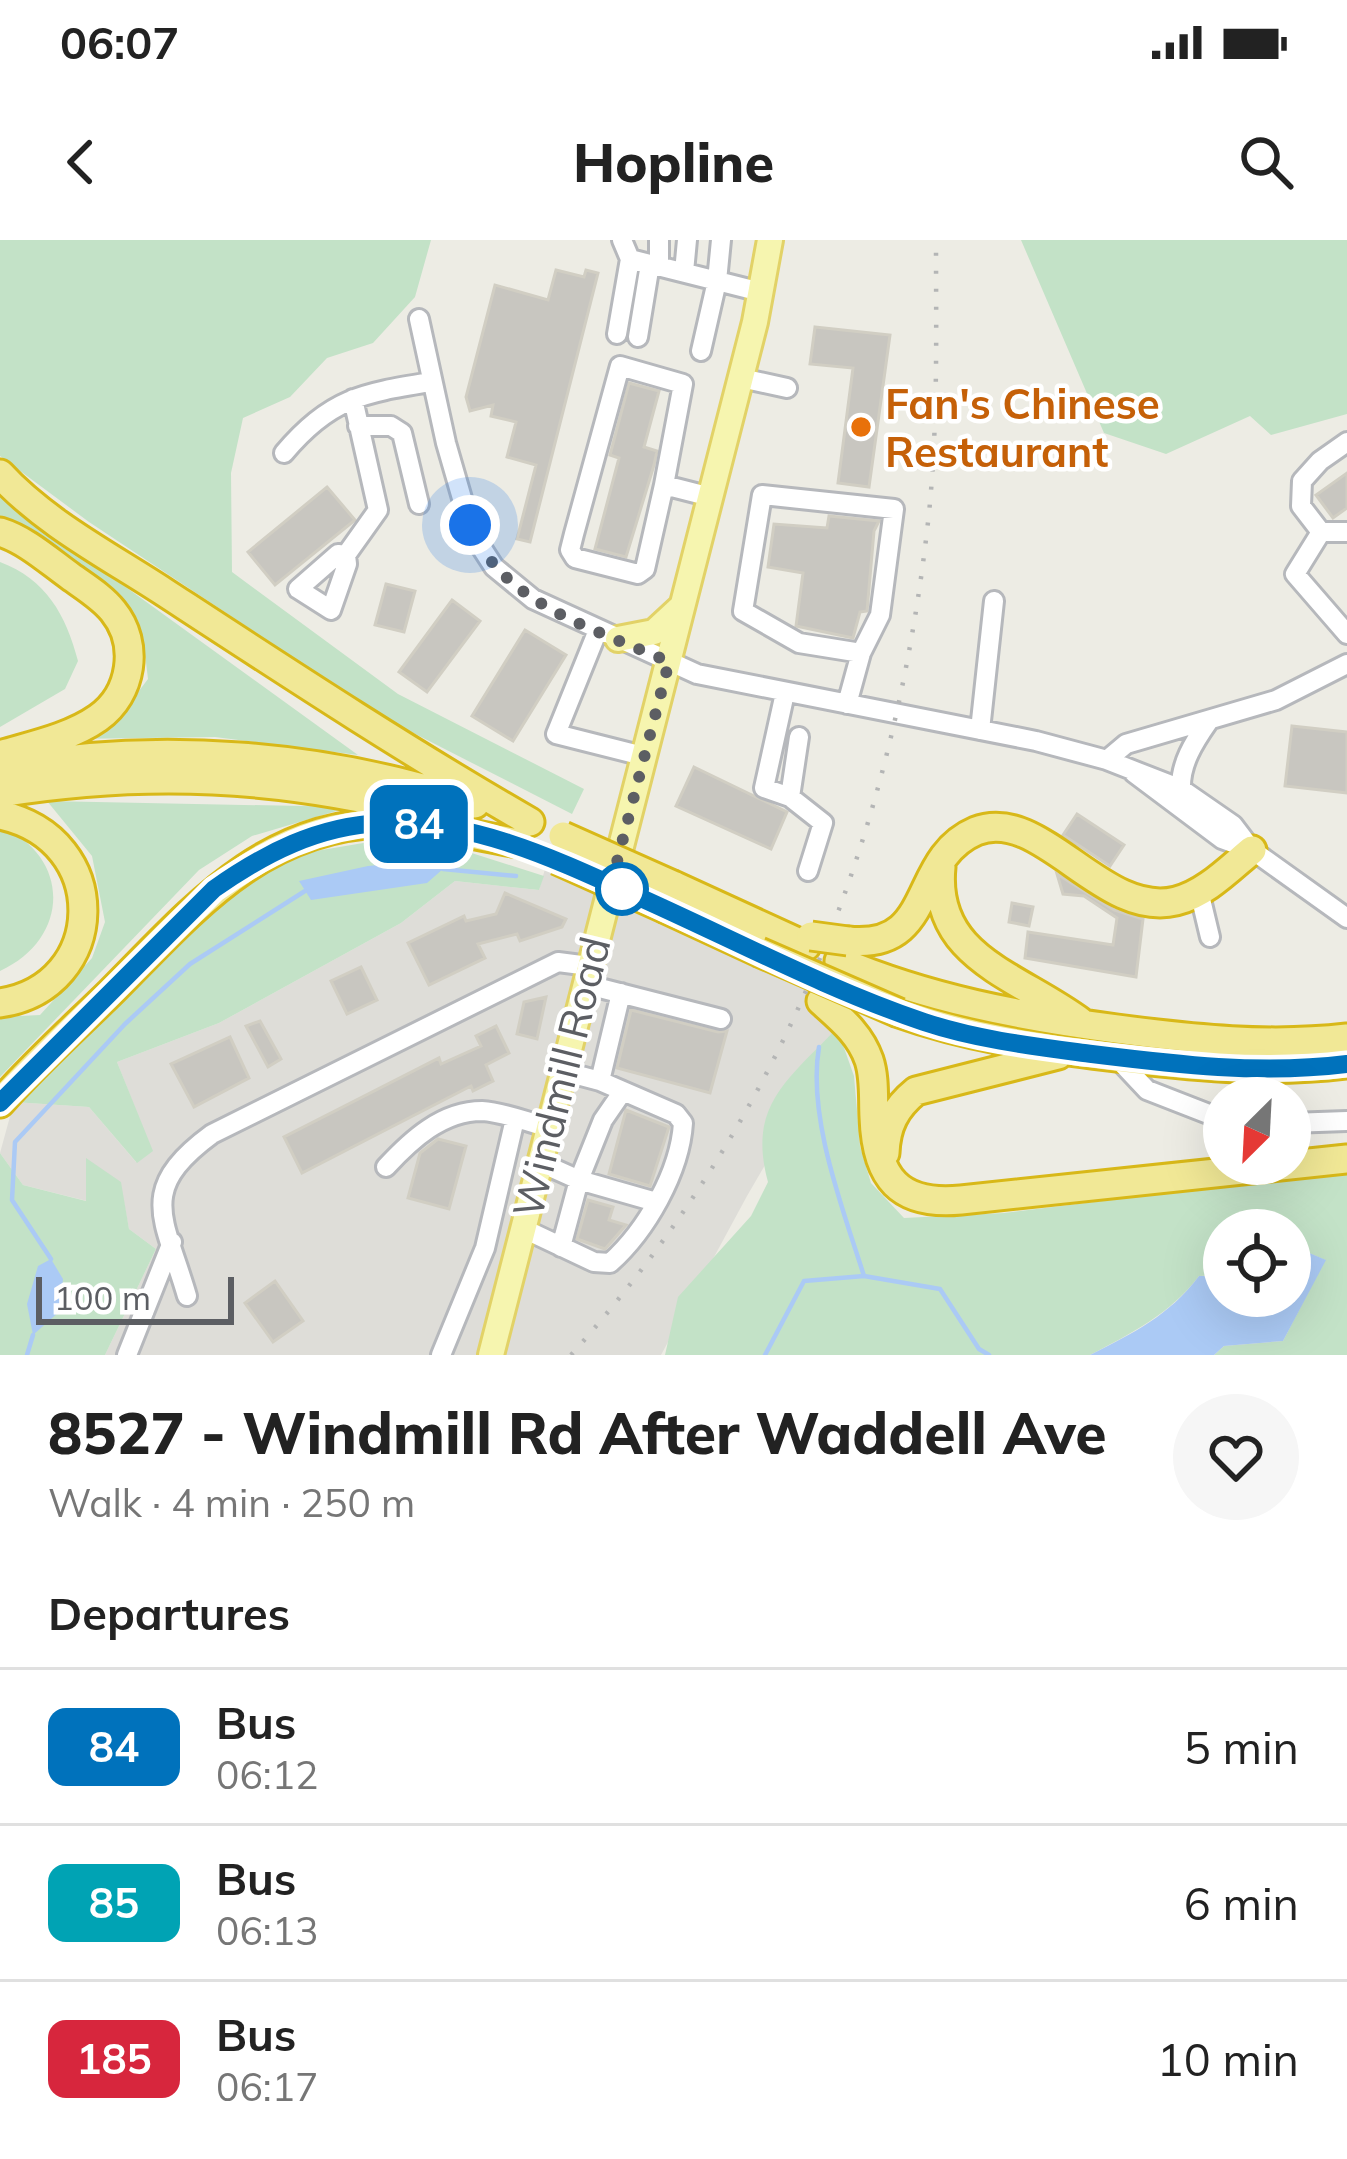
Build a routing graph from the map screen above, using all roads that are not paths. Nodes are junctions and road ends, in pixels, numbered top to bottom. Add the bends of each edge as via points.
1 (659, 240) edge
2 (687, 240) edge
3 (721, 240) edge
4 (770, 240) edge
5 (626, 249) edge
6 (654, 265) junction
7 (684, 272) junction
8 (717, 281) junction
9 (761, 292) junction
10 (418, 319) dead end
11 (701, 351) dead end
12 (741, 378) junction
13 (431, 382) junction
14 (788, 388) dead end
15 (353, 399) junction
16 (358, 426) junction
17 (1347, 442) edge
18 (284, 453) dead end
19 (0, 474) edge
20 (664, 485) junction
21 (711, 497) junction
22 (419, 504) dead end
23 (0, 532) edge
24 (1321, 532) junction
25 (1347, 532) edge
26 (346, 555) dead end
27 (994, 601) dead end
28 (683, 606) junction
29 (608, 634) junction
30 (1347, 634) edge
31 (861, 653) junction
32 (669, 662) junction
33 (1347, 664) edge
34 (785, 693) junction
35 (847, 704) junction
36 (1208, 722) junction
37 (980, 730) junction
38 (799, 737) dead end
39 (0, 755) edge
40 (643, 756) junction
41 (1107, 760) junction
42 (0, 769) edge
43 (1134, 773) junction
44 (1181, 789) junction
45 (0, 793) edge
46 (790, 797) junction
47 (0, 814) edge
48 (524, 833) junction
49 (1252, 850) junction
50 (942, 859) junction
51 (808, 871) dead end
52 (1199, 891) junction
53 (1347, 918) edge
54 (1210, 937) dead end
55 (763, 939) junction
56 (843, 951) junction
57 (587, 975) junction
58 (621, 993) junction
59 (0, 1004) edge
60 (722, 1018) dead end
61 (1094, 1026) junction
62 (1347, 1038) edge
63 (1071, 1051) junction
64 (1116, 1057) junction
65 (1347, 1064) edge
66 (562, 1071) junction
67 (600, 1081) junction
68 (623, 1091) junction
69 (0, 1103) edge
70 (1203, 1112) edge
71 (515, 1119) junction
72 (1347, 1121) edge
73 (1311, 1122) edge
74 (548, 1127) junction
75 (1347, 1159) edge
76 (539, 1162) junction
77 (386, 1167) dead end
78 (884, 1169) junction
79 (579, 1180) junction
80 (656, 1202) junction
81 (522, 1228) junction
82 (172, 1242) junction
83 (561, 1246) junction
84 (187, 1296) dead end
85 (127, 1355) edge
86 (441, 1355) edge
87 (491, 1355) edge

1 - 6 street
2 - 7 street
3 - 8 street
4 - 9 main road, Windmill Road
5 - 6 street
5 - 6 street via 628,336
6 - 7 street
7 - 8 street
8 - 9 street
8 - 11 street
9 - 12 main road, Windmill Road
10 - 13 street
12 - 14 street
12 - 21 main road, Windmill Road
13 - 15 street
13 - 29 street via 466,514 488,560 533,599
15 - 16 street
15 - 18 street via 318,416
16 - 22 street via 402,434
16 - 26 street via 378,510
17 - 24 street via 1302,481 1301,506
19 - 48 highway via 64,526
20 - 20 street via 646,569 627,573 574,558 620,366 683,384
20 - 21 street
21 - 28 main road, Windmill Road
23 - 39 highway via 101,598 120,621 130,657 122,690 99,717
24 - 25 street
24 - 30 street via 1294,574
27 - 37 street
28 - 29 main road via 654,632
28 - 32 main road, Windmill Road
29 - 32 street
29 - 40 street via 556,734
31 - 31 street via 799,643 743,611 761,495 893,509 880,615
31 - 35 street
32 - 34 street
32 - 40 main road, Windmill Road
33 - 36 street
34 - 35 street
34 - 46 street via 764,788
35 - 37 street
36 - 41 street via 1126,744
36 - 44 street
37 - 41 street
38 - 46 street
40 - 57 main road, Windmill Road
41 - 43 street
42 - 48 highway via 92,756 263,759 376,776
43 - 44 street
43 - 49 street via 1222,839
44 - 49 street via 1233,825
45 - 48 highway via 119,778 234,778
46 - 51 street via 823,823
47 - 59 highway via 61,845 82,902 75,946 59,973 32,995
48 - 55 highway, bridge
48 - 69 highway via 380,823 272,852 214,889
49 - 52 highway
49 - 53 street
50 - 52 highway via 973,832 1001,827 1140,902 1175,902
50 - 56 highway via 898,932
50 - 61 highway via 940,901 959,941
52 - 54 street
55 - 56 highway
55 - 63 highway, bridge via 899,1013
55 - 78 highway, bridge via 852,1028 868,1058
56 - 61 highway via 940,998
57 - 58 street
57 - 66 main road, Windmill Road
57 - 82 street via 558,962 212,1134 168,1174 162,1191
58 - 60 street
58 - 67 street
61 - 62 highway via 1254,1042
63 - 64 highway
63 - 78 highway via 916,1091 891,1119
64 - 65 highway via 1251,1070
64 - 70 street via 1147,1090
66 - 67 street
66 - 74 main road, Windmill Road
67 - 68 street
68 - 79 street
68 - 80 street via 683,1124
71 - 74 street
71 - 77 street via 481,1111 435,1124
71 - 86 street via 485,1248
72 - 73 street
74 - 76 main road, Windmill Road
75 - 78 highway via 944,1202 914,1198
76 - 79 street
76 - 81 main road, Windmill Road
79 - 80 street
79 - 83 street
80 - 83 street via 610,1263
81 - 83 street
81 - 87 main road, Windmill Road
82 - 84 street
82 - 85 street

